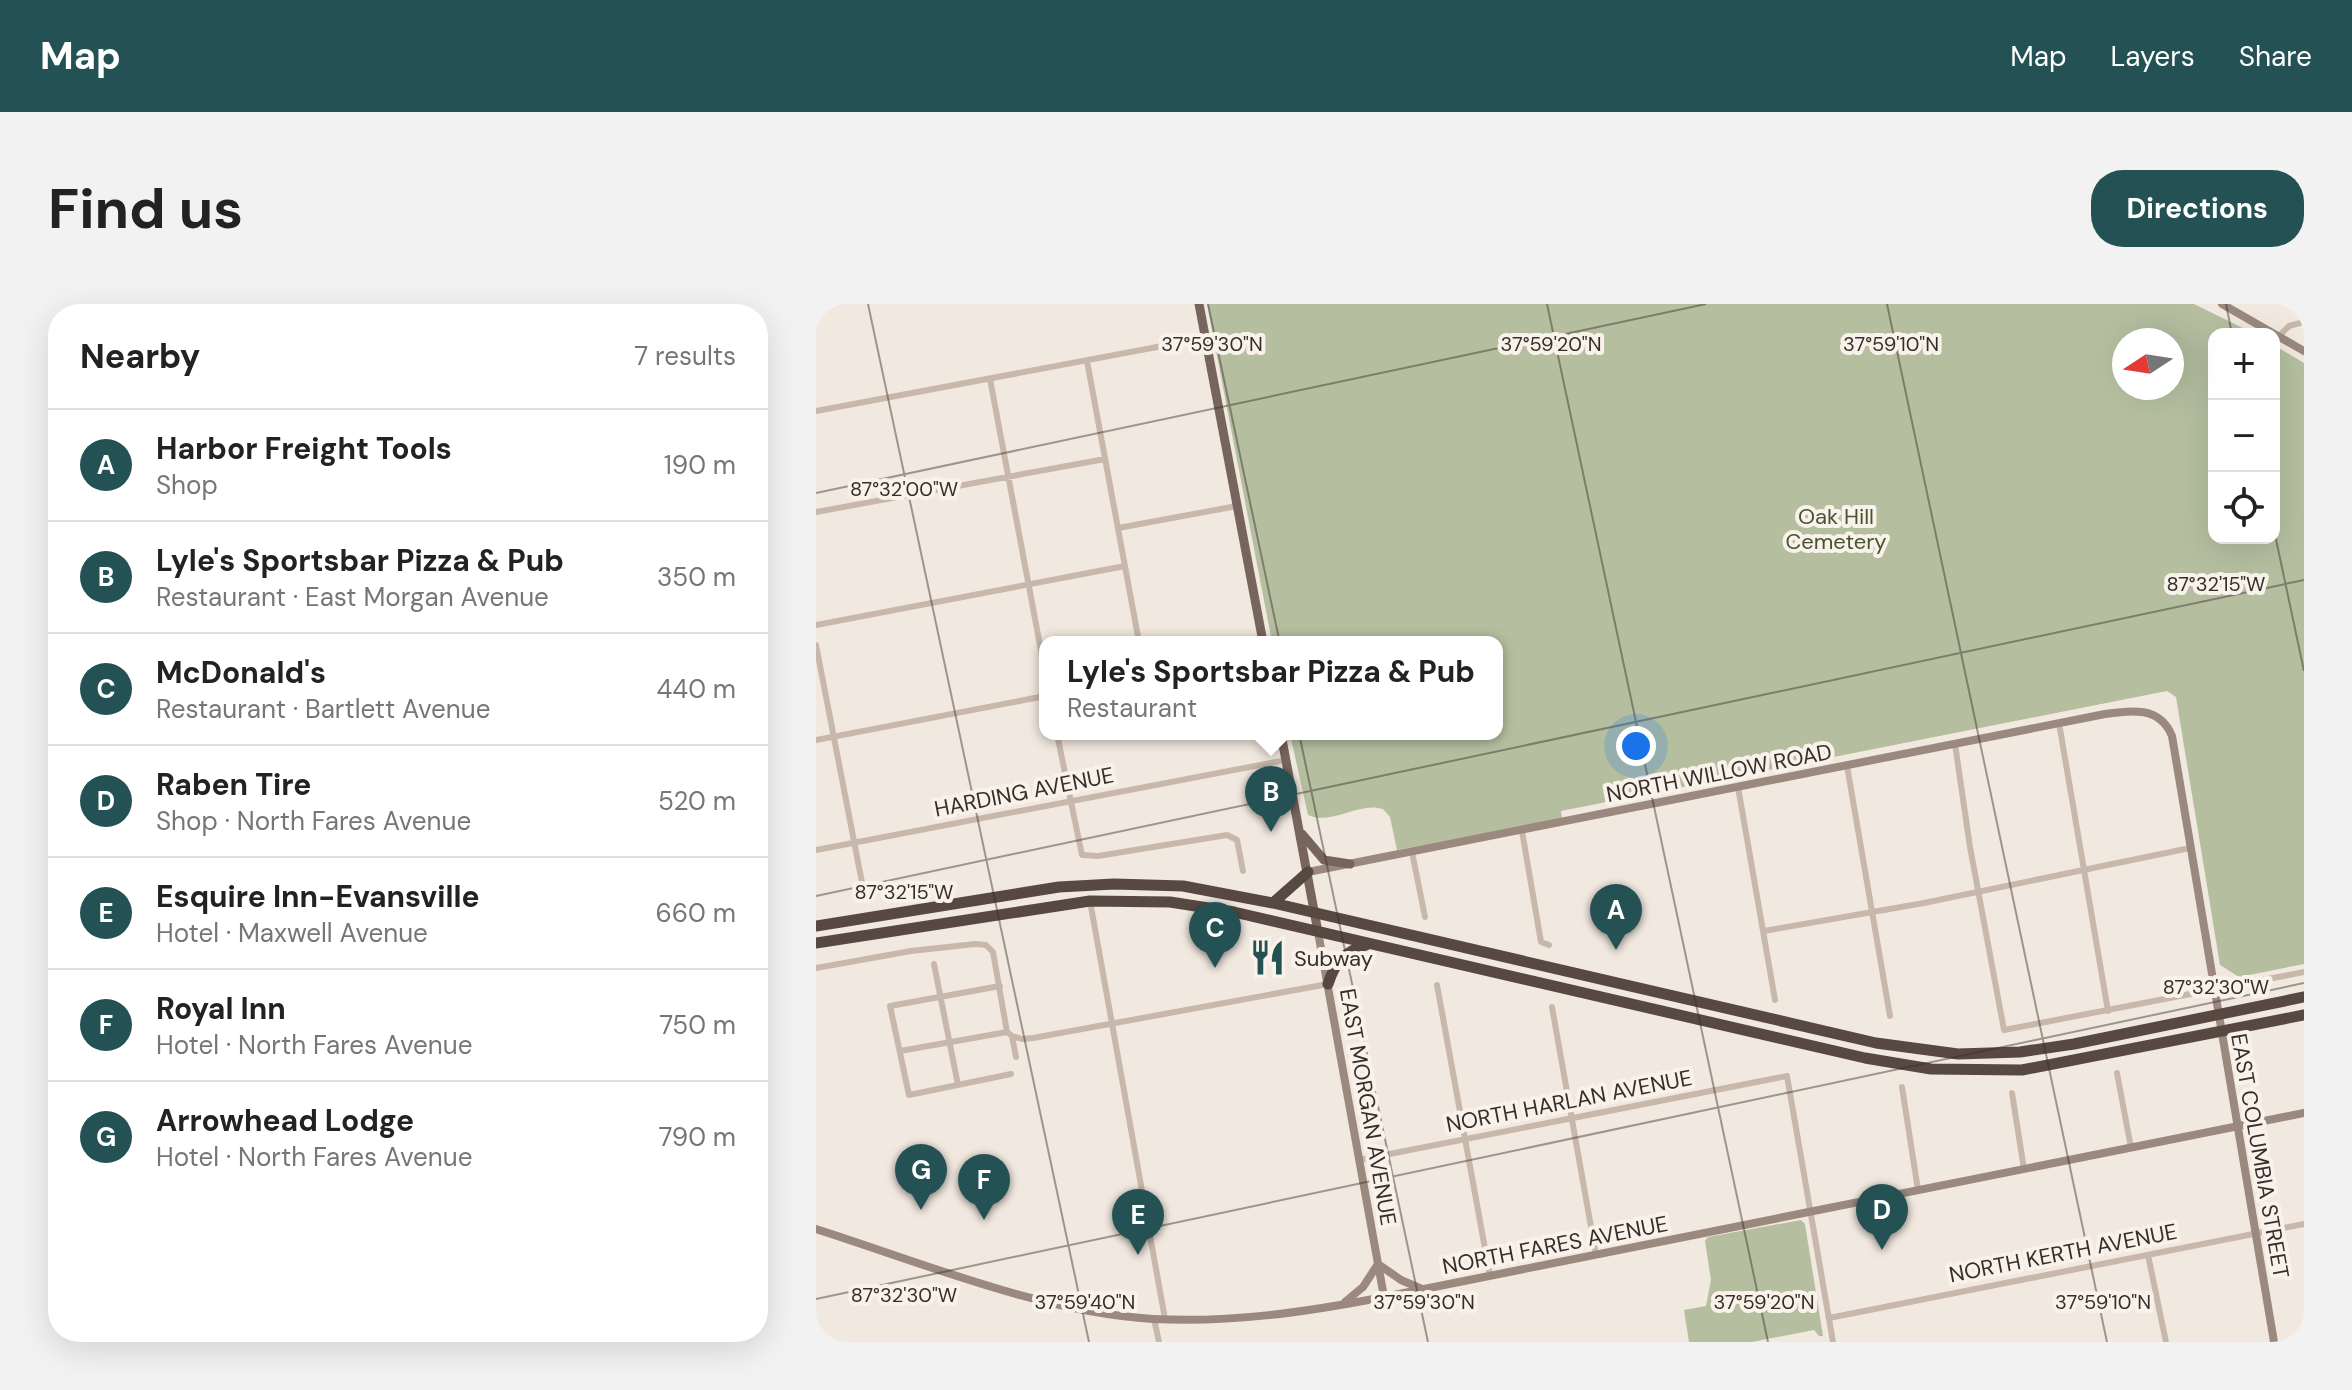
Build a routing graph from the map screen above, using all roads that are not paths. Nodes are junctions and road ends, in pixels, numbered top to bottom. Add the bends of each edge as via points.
1 (1199, 304) edge
2 (2222, 304) edge
3 (2304, 322) edge
4 (2265, 328) edge
5 (2280, 335) edge
6 (2280, 337) edge
7 (1205, 338) junction
8 (2304, 351) edge
9 (1087, 361) junction
10 (990, 379) junction
11 (816, 411) edge
12 (1105, 459) junction
13 (1008, 477) junction
14 (1237, 506) junction
15 (816, 512) edge
16 (1118, 528) junction
17 (1125, 566) junction
18 (1028, 584) junction
19 (816, 625) edge
20 (1138, 636) edge
21 (1262, 636) edge
22 (1039, 641) edge
23 (816, 645) edge
24 (1039, 697) edge
25 (2138, 711) joint
26 (2059, 723) junction
27 (834, 737) junction
28 (816, 740) edge
29 (1058, 740) edge
30 (1282, 740) edge
31 (1955, 744) junction
32 (1286, 760) junction
33 (1847, 766) junction
34 (1738, 787) junction
35 (1071, 801) junction
36 (1522, 831) junction
37 (1300, 832) junction
38 (854, 843) junction
39 (2190, 848) junction
40 (816, 850) edge
41 (1412, 852) junction
42 (1350, 864) junction
43 (2085, 870) junction
44 (1243, 871) dead end
45 (1308, 872) junction
46 (1978, 892) junction
47 (865, 898) dead end
48 (1090, 901) junction
49 (1273, 903) junction
50 (1871, 912) junction
51 (1315, 913) junction
52 (1425, 917) dead end
53 (816, 926) edge
54 (1764, 931) junction
55 (1318, 932) junction
56 (819, 943) edge
57 (1370, 944) junction
58 (1549, 945) dead end
59 (934, 964) dead end
60 (816, 968) edge
61 (2304, 972) edge
62 (1328, 984) junction
63 (1437, 985) dead end
64 (1000, 986) junction
65 (2214, 990) junction
66 (940, 995) junction
67 (2304, 997) edge
68 (1775, 1000) dead end
69 (1552, 1007) dead end
70 (2108, 1011) junction
71 (2218, 1014) junction
72 (2304, 1015) edge
73 (1890, 1016) dead end
74 (1112, 1023) junction
75 (2220, 1032) junction
76 (1009, 1034) junction
77 (949, 1041) junction
78 (900, 1051) junction
79 (1016, 1057) dead end
80 (2117, 1073) dead end
81 (1011, 1074) dead end
82 (958, 1085) junction
83 (1902, 1087) dead end
84 (2012, 1093) dead end
85 (2304, 1113) edge
86 (1572, 1118) junction
87 (2236, 1126) junction
88 (1466, 1140) junction
89 (2131, 1148) junction
90 (1359, 1160) junction
91 (2024, 1169) junction
92 (1918, 1190) junction
93 (1811, 1211) junction
94 (2304, 1224) edge
95 (816, 1229) edge
96 (2256, 1233) junction
97 (1596, 1255) junction
98 (2148, 1255) junction
99 (1378, 1264) junction
100 (1490, 1276) junction
101 (1423, 1290) junction
102 (1384, 1297) junction
103 (1340, 1306) junction
104 (1829, 1318) junction
105 (1154, 1319) junction
106 (1165, 1319) junction
107 (1159, 1342) edge
108 (1833, 1342) edge
109 (2166, 1342) edge
110 (2273, 1342) edge

1 - 7 main road
2 - 4 street
3 - 5 street
6 - 8 street
7 - 9 street
7 - 14 main road
9 - 10 street
9 - 12 street
10 - 11 street
10 - 13 street
12 - 13 street
12 - 16 street
13 - 15 street
13 - 18 street
14 - 16 street
14 - 21 main road
16 - 17 street
17 - 18 street
17 - 20 street
18 - 19 street
18 - 22 street
23 - 27 street
24 - 27 street
25 - 26 street, NORTH WILLOW ROAD
25 - 39 street, EAST COLUMBIA STREET via 2159,717 2170,730
26 - 31 street, NORTH WILLOW ROAD
26 - 43 street
27 - 28 street
27 - 38 street
29 - 35 street
30 - 32 main road, EAST MORGAN AVENUE
31 - 33 street, NORTH WILLOW ROAD
31 - 46 street
32 - 35 street, HARDING AVENUE
32 - 37 main road, EAST MORGAN AVENUE
33 - 34 street, NORTH WILLOW ROAD
33 - 50 street
34 - 36 street, NORTH WILLOW ROAD
34 - 54 street
35 - 38 street, HARDING AVENUE
35 - 44 street via 1082,855 1227,835 1237,840
36 - 41 street, NORTH WILLOW ROAD
36 - 58 street via 1541,942
37 - 42 main road via 1324,860
37 - 45 main road, EAST MORGAN AVENUE
38 - 40 street, HARDING AVENUE
38 - 47 street
39 - 43 street
39 - 65 street, EAST COLUMBIA STREET
41 - 42 street, NORTH WILLOW ROAD
41 - 52 street
42 - 45 street, NORTH WILLOW ROAD
43 - 46 street
43 - 70 street
45 - 49 highway
45 - 51 main road, EAST MORGAN AVENUE
46 - 50 street
46 - 70 street via 2002,1029
48 - 55 highway via 1189,904
48 - 56 highway
48 - 74 street
49 - 51 highway
49 - 53 highway via 1183,886 1114,884 1059,887
50 - 54 street
50 - 73 street
51 - 55 main road, EAST MORGAN AVENUE
51 - 71 highway via 1917,1050 1982,1054 2043,1049
54 - 68 street
55 - 57 highway
55 - 62 street, EAST MORGAN AVENUE
57 - 62 highway via 1344,954
57 - 75 highway via 1931,1069 2032,1068
59 - 66 street
60 - 64 street via 975,944 993,952
61 - 65 street
62 - 74 street
62 - 90 street, EAST MORGAN AVENUE
63 - 88 street
64 - 66 street
64 - 76 street
65 - 70 street
65 - 71 street, EAST COLUMBIA STREET
66 - 77 street
66 - 78 street via 890,1006
67 - 71 highway
69 - 86 street
71 - 75 street, EAST COLUMBIA STREET
72 - 75 highway
74 - 76 street via 1033,1038
74 - 106 street
75 - 87 street, EAST COLUMBIA STREET
76 - 77 street
76 - 79 street
77 - 78 street
77 - 82 street
78 - 82 street via 909,1094
80 - 89 street
81 - 82 street
83 - 92 street
84 - 91 street
85 - 87 street, NORTH FARES AVENUE
86 - 88 street, NORTH HARLAN AVENUE
86 - 93 street, NORTH HARLAN AVENUE via 1787,1076
86 - 97 street
87 - 89 street, NORTH FARES AVENUE
87 - 96 street, EAST COLUMBIA STREET
88 - 90 street, NORTH HARLAN AVENUE
88 - 100 street
89 - 91 street, NORTH FARES AVENUE
90 - 99 street, EAST MORGAN AVENUE
91 - 92 street, NORTH FARES AVENUE
92 - 93 street, NORTH FARES AVENUE
93 - 97 street, NORTH FARES AVENUE
93 - 104 street
94 - 96 street, NORTH KERTH AVENUE
95 - 105 street, NORTH FARES AVENUE via 1047,1301
96 - 98 street, NORTH KERTH AVENUE
96 - 110 street, EAST COLUMBIA STREET
97 - 100 street, NORTH FARES AVENUE
98 - 104 street, NORTH KERTH AVENUE
98 - 109 street
99 - 101 street
99 - 102 street, EAST MORGAN AVENUE
99 - 103 street via 1363,1287
100 - 101 street, NORTH FARES AVENUE
101 - 102 street, NORTH FARES AVENUE
102 - 103 street, NORTH FARES AVENUE
103 - 106 street, NORTH FARES AVENUE via 1262,1317
104 - 108 street
105 - 106 street, NORTH FARES AVENUE
105 - 107 street

